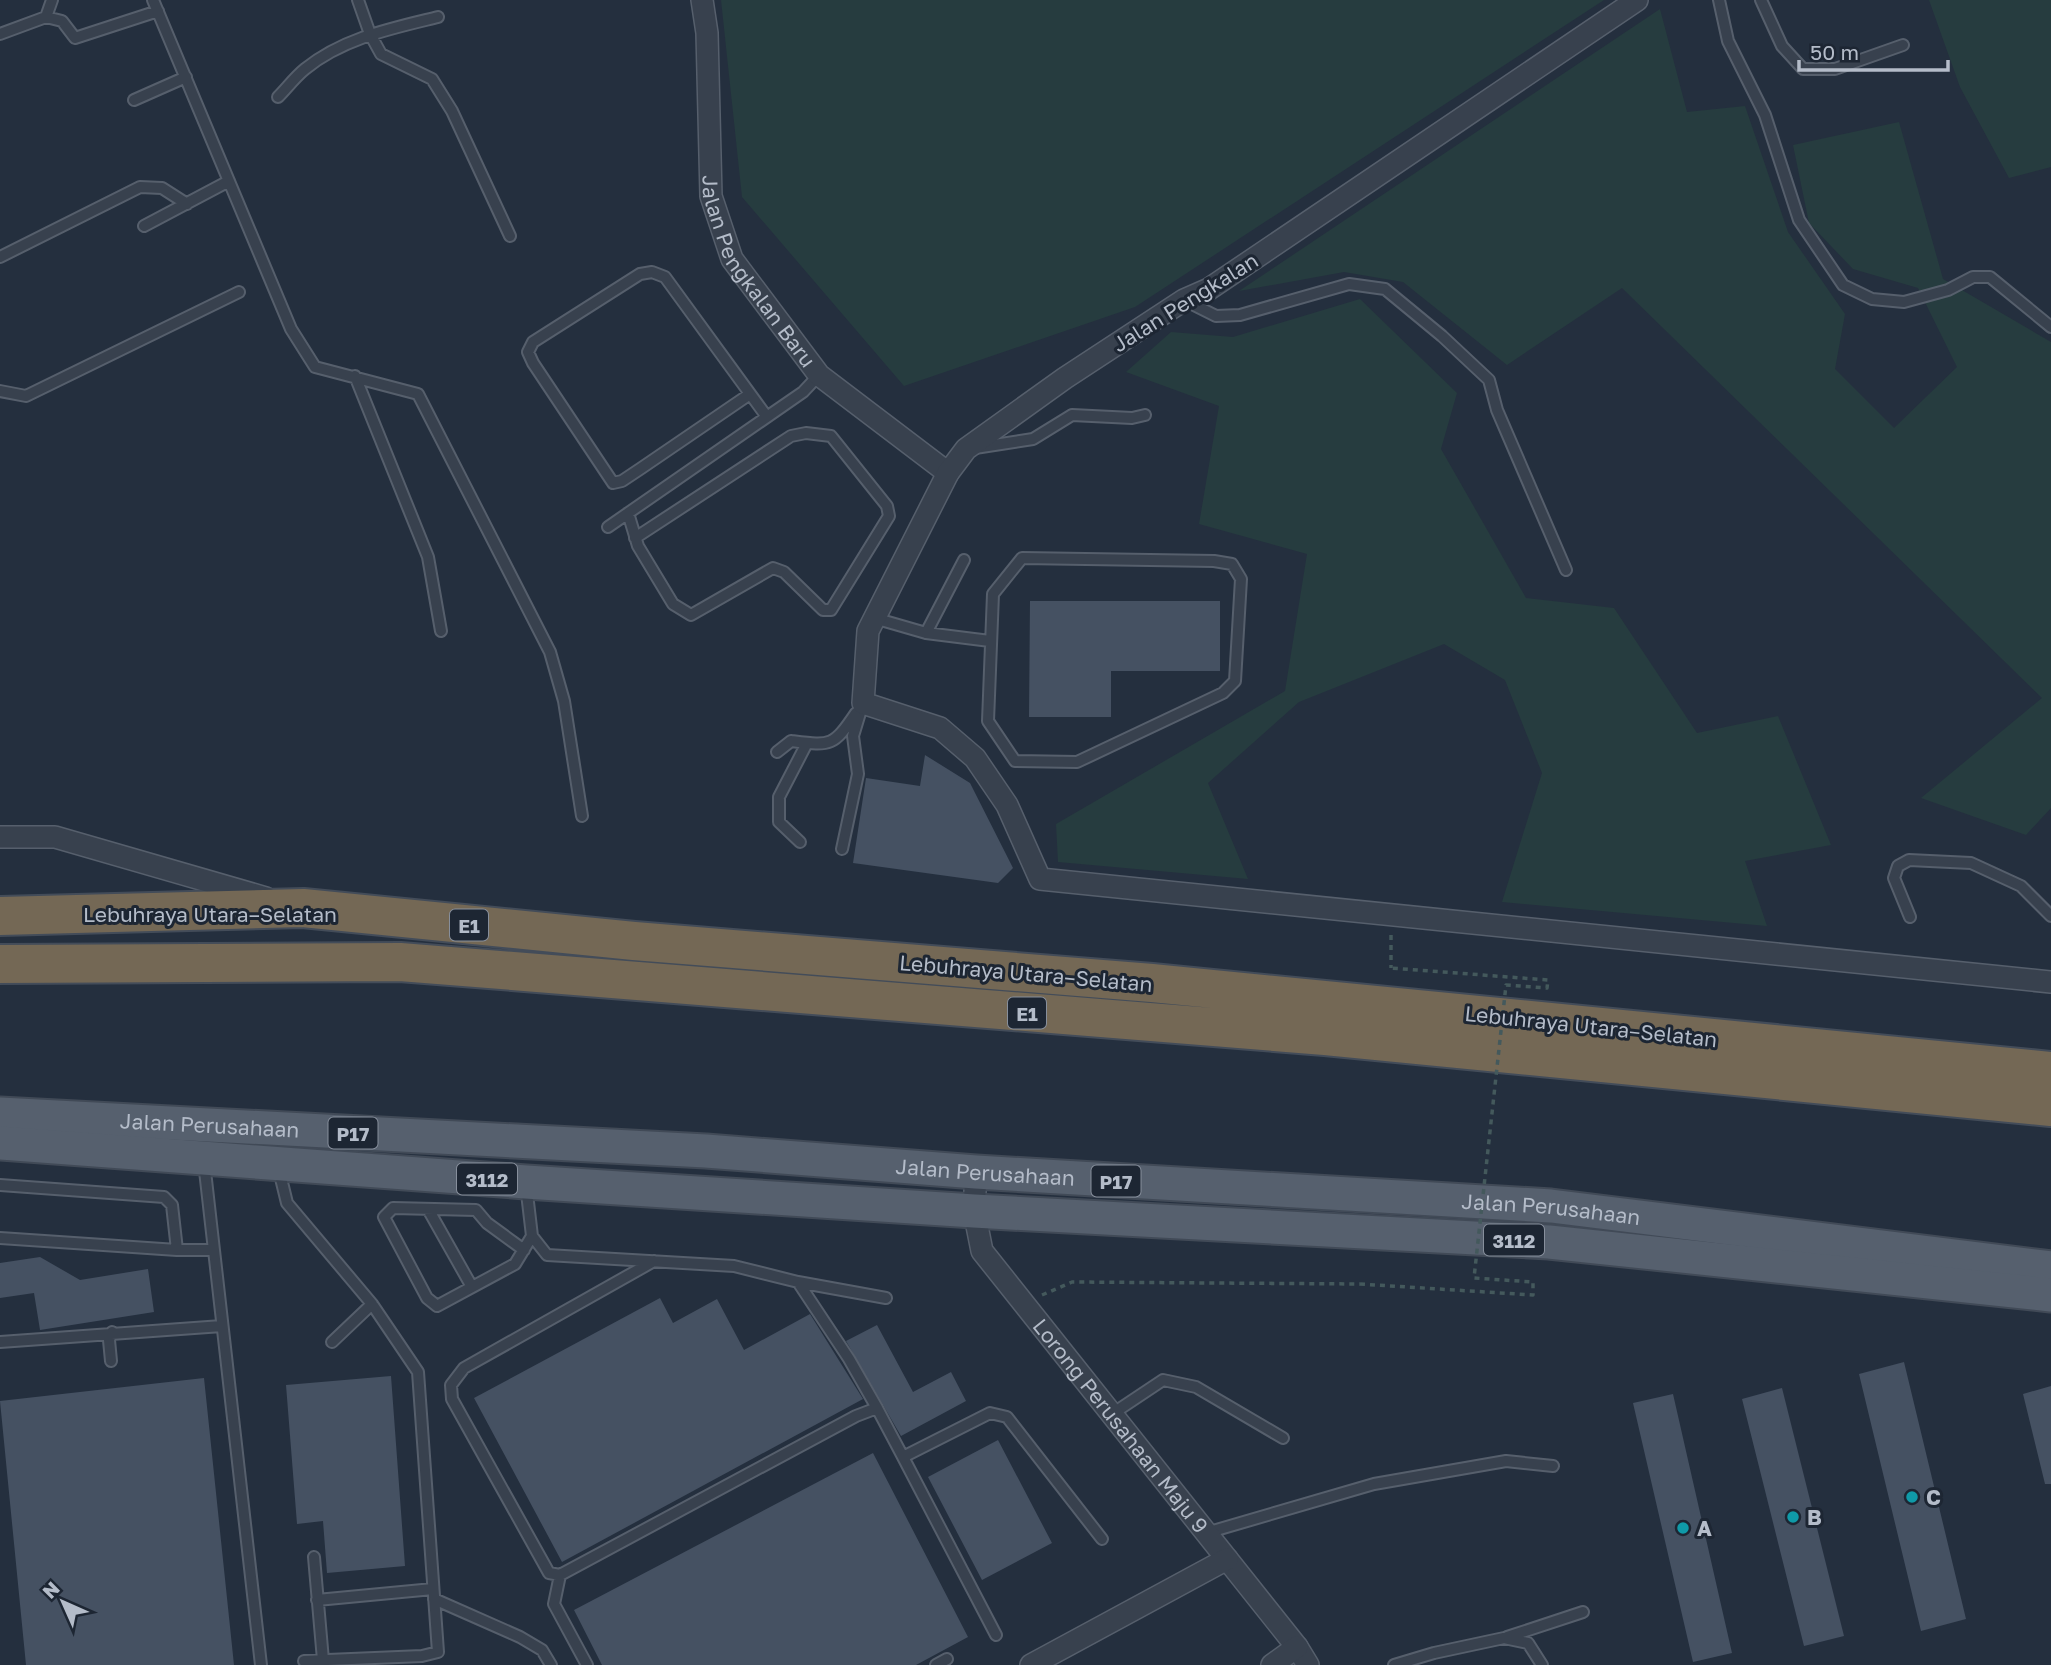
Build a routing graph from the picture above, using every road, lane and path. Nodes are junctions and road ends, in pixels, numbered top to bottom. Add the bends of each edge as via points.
1 (52, 0) edge
2 (358, 0) edge
3 (702, 0) edge
4 (1637, 0) edge
5 (1719, 0) edge
6 (1761, 0) edge
7 (155, 5) edge
8 (46, 17) junction
9 (439, 17) dead end
10 (0, 34) edge
11 (370, 34) junction
12 (1903, 45) dead end
13 (186, 77) junction
14 (278, 97) dead end
15 (134, 100) dead end
16 (229, 181) junction
17 (187, 204) junction
18 (144, 226) dead end
19 (510, 236) dead end
20 (0, 257) edge
21 (239, 292) dead end
22 (1184, 300) junction
23 (2051, 327) edge
24 (819, 375) junction
25 (355, 376) junction
26 (0, 391) edge
27 (750, 394) junction
28 (1145, 415) dead end
29 (767, 417) junction
30 (965, 449) junction
31 (948, 472) junction
32 (628, 513) junction
33 (608, 527) dead end
34 (635, 538) junction
35 (964, 560) dead end
36 (1566, 570) dead end
37 (873, 617) junction
38 (441, 631) dead end
39 (926, 633) junction
40 (990, 641) junction
41 (863, 703) junction
42 (807, 743) junction
43 (777, 752) dead end
44 (582, 816) dead end
45 (0, 825) edge
46 (0, 838) edge
47 (55, 838) junction
48 (800, 842) dead end
49 (842, 849) dead end
50 (303, 908) junction
51 (0, 916) edge
52 (1391, 916) junction
53 (2051, 916) edge
54 (1910, 917) dead end
55 (0, 964) edge
56 (2051, 982) edge
57 (2051, 1071) edge
58 (2051, 1108) edge
59 (0, 1114) edge
60 (0, 1143) edge
61 (204, 1159) junction
62 (277, 1164) junction
63 (976, 1172) junction
64 (526, 1182) junction
65 (0, 1185) edge
66 (1255, 1189) joint
67 (428, 1209) junction
68 (974, 1211) junction
69 (532, 1236) junction
70 (0, 1237) edge
71 (177, 1250) junction
72 (213, 1250) junction
73 (524, 1250) junction
74 (654, 1261) junction
75 (2051, 1268) edge
76 (798, 1282) junction
77 (472, 1287) junction
78 (2051, 1295) edge
79 (886, 1298) dead end
80 (1024, 1303) junction
81 (372, 1304) junction
82 (222, 1326) junction
83 (112, 1332) junction
84 (0, 1342) edge
85 (332, 1342) dead end
86 (111, 1361) dead end
87 (877, 1408) junction
88 (1112, 1414) junction
89 (1283, 1438) dead end
90 (903, 1457) junction
91 (1553, 1466) dead end
92 (1206, 1532) junction
93 (1102, 1539) dead end
94 (314, 1557) dead end
95 (1227, 1559) junction
96 (560, 1575) junction
97 (434, 1594) junction
98 (317, 1600) junction
99 (1583, 1612) dead end
100 (996, 1635) dead end
101 (1504, 1638) junction
102 (1297, 1647) junction
103 (947, 1659) dead end
104 (323, 1660) junction
105 (304, 1661) dead end
106 (261, 1665) edge
107 (551, 1665) edge
108 (587, 1665) edge
109 (936, 1665) edge
110 (1031, 1665) edge
111 (1272, 1665) edge
112 (1308, 1665) edge
113 (1394, 1665) edge
114 (1542, 1665) edge

1 - 8 lane
2 - 11 lane
3 - 24 street, Jalan Pengkalan Baru via 711,196 733,259
4 - 22 street, Jalan Pengkalan via 1209,289
5 - 23 lane via 1728,41 1765,115 1799,220 1843,285 1872,299 1904,302 1948,290 1973,277 1990,277
6 - 12 lane via 1782,46 1803,69 1835,69
7 - 8 lane via 75,38 62,21
7 - 13 lane
8 - 10 lane
9 - 11 lane
11 - 14 lane via 306,68
11 - 19 lane via 381,54 432,79 452,111
13 - 15 lane
13 - 16 lane
16 - 17 lane
16 - 25 lane via 291,330 315,367
17 - 18 lane
17 - 20 lane via 162,188 140,187
21 - 26 lane via 26,396
22 - 30 street, Jalan Pengkalan
22 - 36 lane via 1216,316 1240,315 1349,284 1385,289 1489,380 1497,410
24 - 29 lane
24 - 31 street, Jalan Pengkalan Baru
25 - 38 lane via 428,557
25 - 44 lane via 418,394 550,652 564,701
27 - 27 lane via 665,277 652,272 640,274 533,342 528,352 614,482 640,470
27 - 29 lane
28 - 30 lane via 1072,415 1033,439
29 - 32 lane
30 - 31 street, Jalan Pengkalan
31 - 37 street, Jalan Pengkalan
32 - 33 lane
32 - 34 lane
34 - 34 lane via 673,604 691,615 773,568 784,572 823,610 831,610 889,516 887,506 831,436 806,433 791,436
35 - 39 lane
37 - 39 lane
37 - 41 street, Jalan Pengkalan via 867,631
39 - 40 lane
40 - 40 lane via 993,594 1023,558 1214,561 1231,564 1241,579 1235,681 1223,694 1077,762 1016,761 988,721
41 - 42 lane via 829,744
41 - 49 lane via 853,736 858,774
41 - 52 street via 940,728 975,758 1007,805 1040,879
42 - 43 lane via 791,741
42 - 48 lane via 779,797 779,822
45 - 47 lane
46 - 47 street
47 - 50 street
50 - 51 highway, Lebuhraya Utara–Selatan / E1
50 - 57 highway, Lebuhraya Utara–Selatan / E1 via 634,941 1166,984
52 - 56 street
52 - 80 path, bridge via 1391,968 1548,980 1547,988 1506,985 1474,1278 1533,1282 1533,1295 1360,1284 1072,1282
53 - 54 lane via 2021,886 1971,863 1909,860 1898,866 1894,878
55 - 58 highway, Lebuhraya Utara–Selatan / E1 via 400,962 1312,1035
59 - 63 main road, Jalan Perusahaan / P17 via 706,1151
60 - 61 main road, Jalan Perusahaan / 3112
61 - 62 main road, Jalan Perusahaan / 3112
61 - 72 lane
62 - 64 main road, Jalan Perusahaan / 3112
62 - 81 lane via 287,1203
63 - 66 main road, Jalan Perusahaan / P17
63 - 68 street, Lorong Perusahaan Maju 9
64 - 68 main road, Jalan Perusahaan / 3112
64 - 69 lane
65 - 71 lane via 164,1197 172,1205
66 - 75 main road, Jalan Perusahaan / 3112 via 1551,1206
67 - 73 lane via 475,1210
67 - 77 lane
67 - 77 lane via 393,1208 384,1217 426,1298 438,1306
68 - 78 main road, Jalan Perusahaan / 3112 via 1549,1242
68 - 80 street, Lorong Perusahaan Maju 9 via 982,1251
69 - 73 lane
69 - 74 lane via 547,1255
70 - 71 lane
71 - 72 lane
72 - 82 lane
73 - 77 lane via 514,1264
74 - 76 lane via 734,1266
74 - 96 lane via 464,1368 451,1385 453,1399 549,1573
76 - 79 lane
76 - 87 lane
80 - 88 street, Lorong Perusahaan Maju 9
81 - 85 lane
81 - 97 lane via 418,1372
82 - 83 lane
82 - 106 lane
83 - 84 lane
83 - 86 lane
87 - 90 lane
87 - 96 lane
88 - 89 lane via 1163,1380 1196,1387
88 - 92 street, Lorong Perusahaan Maju 9
90 - 93 lane via 990,1413 1007,1417
90 - 100 lane
91 - 92 lane via 1506,1461 1374,1484
92 - 95 street, Lorong Perusahaan Maju 9
94 - 98 lane
95 - 102 street, Lorong Perusahaan Maju 9
95 - 110 street
96 - 108 lane via 554,1604
97 - 98 lane
97 - 104 lane via 438,1652
97 - 107 lane via 542,1650
98 - 104 lane
99 - 101 lane
101 - 113 lane
101 - 114 lane via 1528,1643
102 - 111 street
102 - 112 street, Lorong Perusahaan Maju 9
103 - 109 lane
104 - 105 lane

